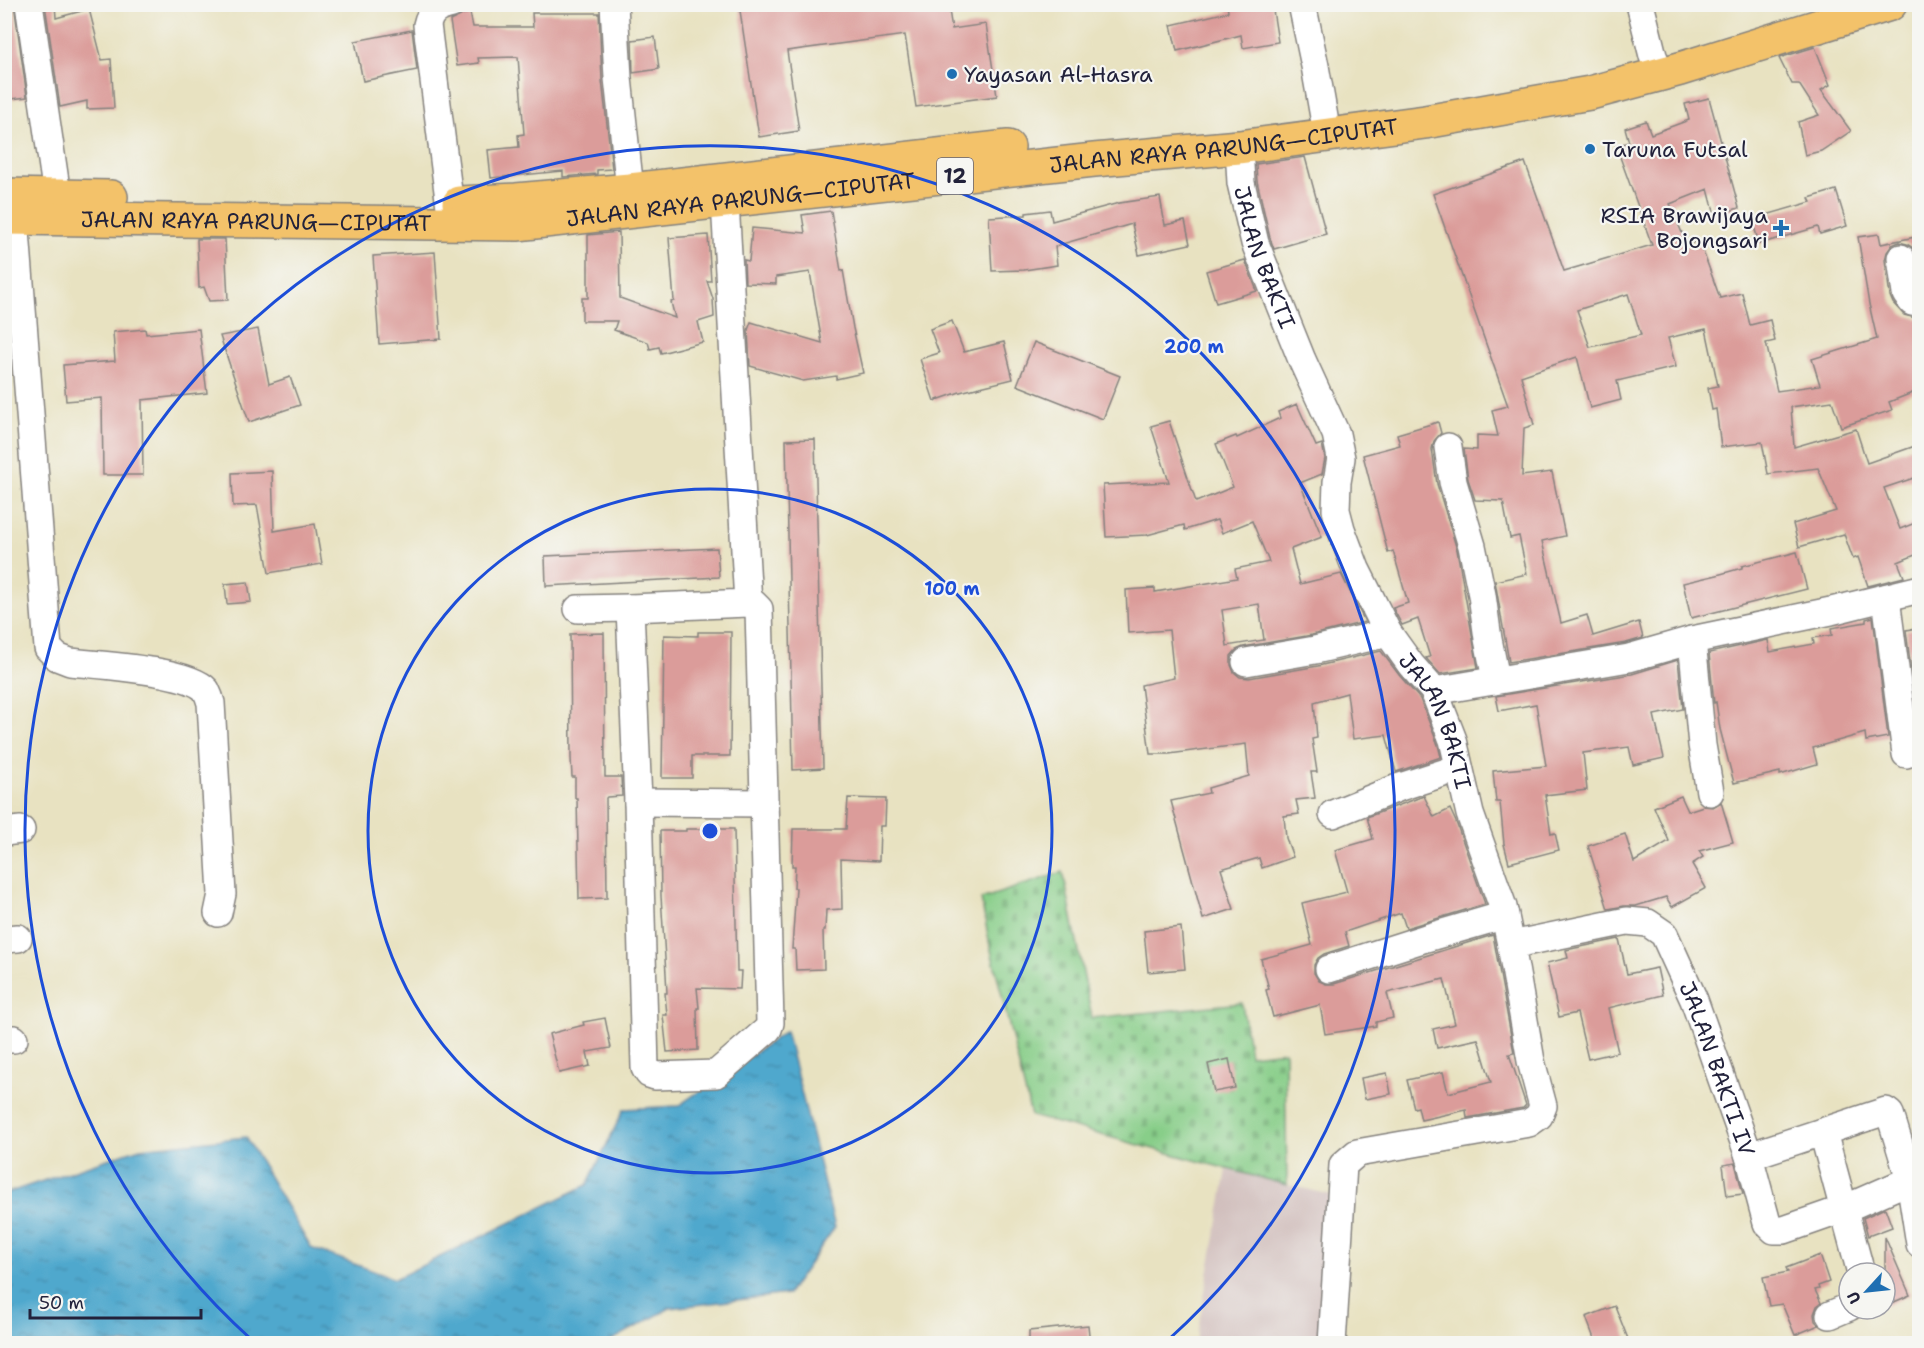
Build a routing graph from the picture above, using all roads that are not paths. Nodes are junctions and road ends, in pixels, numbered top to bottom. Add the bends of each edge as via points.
1 (29, 4) edge
2 (452, 4) edge
3 (614, 4) edge
4 (1302, 4) edge
5 (1640, 4) edge
6 (1818, 4) edge
7 (1890, 4) edge
8 (1657, 66) junction
9 (1324, 117) junction
10 (1239, 147) junction
11 (897, 171) junction
12 (630, 190) junction
13 (725, 202) junction
14 (58, 207) junction
15 (8, 211) edge
16 (451, 214) junction
17 (1901, 258) dead end
18 (1920, 303) edge
19 (1448, 447) dead end
20 (1920, 589) edge
21 (1886, 598) junction
22 (748, 603) junction
23 (630, 608) junction
24 (578, 609) dead end
25 (1388, 633) junction
26 (1692, 640) junction
27 (1246, 662) dead end
28 (1494, 681) junction
29 (1434, 691) junction
30 (1906, 754) dead end
31 (1459, 768) junction
32 (1710, 792) dead end
33 (638, 802) junction
34 (764, 803) junction
35 (1333, 814) dead end
36 (218, 913) dead end
37 (1504, 915) junction
38 (1511, 945) junction
39 (1329, 969) dead end
40 (1823, 1132) junction
41 (1749, 1156) junction
42 (1910, 1180) junction
43 (1844, 1209) junction
44 (1920, 1244) edge
45 (1858, 1261) edge
46 (1332, 1344) edge

1 - 14 street
2 - 16 street via 434,10 427,25
3 - 12 street
4 - 9 street
5 - 8 street
6 - 8 highway, JALAN RAYA PARUNG—CIPUTAT / 12
7 - 8 highway, JALAN RAYA PARUNG—CIPUTAT / 12
8 - 9 highway, JALAN RAYA PARUNG—CIPUTAT / 12 via 1550,79
8 - 10 highway, JALAN RAYA PARUNG—CIPUTAT / 12 via 1590,93 1425,122
9 - 11 highway, JALAN RAYA PARUNG—CIPUTAT / 12 via 998,148
10 - 11 highway, JALAN RAYA PARUNG—CIPUTAT / 12
10 - 25 street, JALAN BAKTI via 1241,183 1255,243 1336,434 1341,458 1336,510 1341,529
11 - 12 highway, JALAN RAYA PARUNG—CIPUTAT / 12
11 - 13 highway, JALAN RAYA PARUNG—CIPUTAT / 12
12 - 16 highway, JALAN RAYA PARUNG—CIPUTAT / 12 via 516,200
13 - 16 highway, JALAN RAYA PARUNG—CIPUTAT / 12 via 517,224
13 - 22 street
14 - 15 highway, JALAN RAYA PARUNG—CIPUTAT / 12
14 - 16 highway, JALAN RAYA PARUNG—CIPUTAT / 12
15 - 36 street via 48,648 70,662 157,672 195,683 207,691 211,703 222,894
17 - 18 street via 1906,294 1912,302
19 - 28 street via 1482,595
20 - 21 street
21 - 26 street
21 - 30 street
22 - 23 street
22 - 34 street via 759,609
23 - 24 street
23 - 33 street
25 - 27 street
25 - 29 street, JALAN BAKTI
26 - 28 street via 1629,658
26 - 32 street
28 - 29 street
29 - 31 street, JALAN BAKTI
31 - 35 street
31 - 37 street, JALAN BAKTI
33 - 34 street
33 - 34 street via 645,1068 655,1076 716,1074 768,1029
37 - 38 street, JALAN BAKTI
37 - 39 street
38 - 41 street, JALAN BAKTI IV via 1627,921 1647,922 1664,934 1694,1000
38 - 46 street, JALAN BAKTI via 1543,1106 1539,1116 1529,1123 1357,1153 1343,1166
40 - 41 street, JALAN BAKTI IV
40 - 42 street, JALAN BAKTI IV via 1888,1112
40 - 43 street
41 - 43 street via 1767,1223 1774,1230
42 - 43 street
42 - 44 street, JALAN BAKTI IV
43 - 45 street

